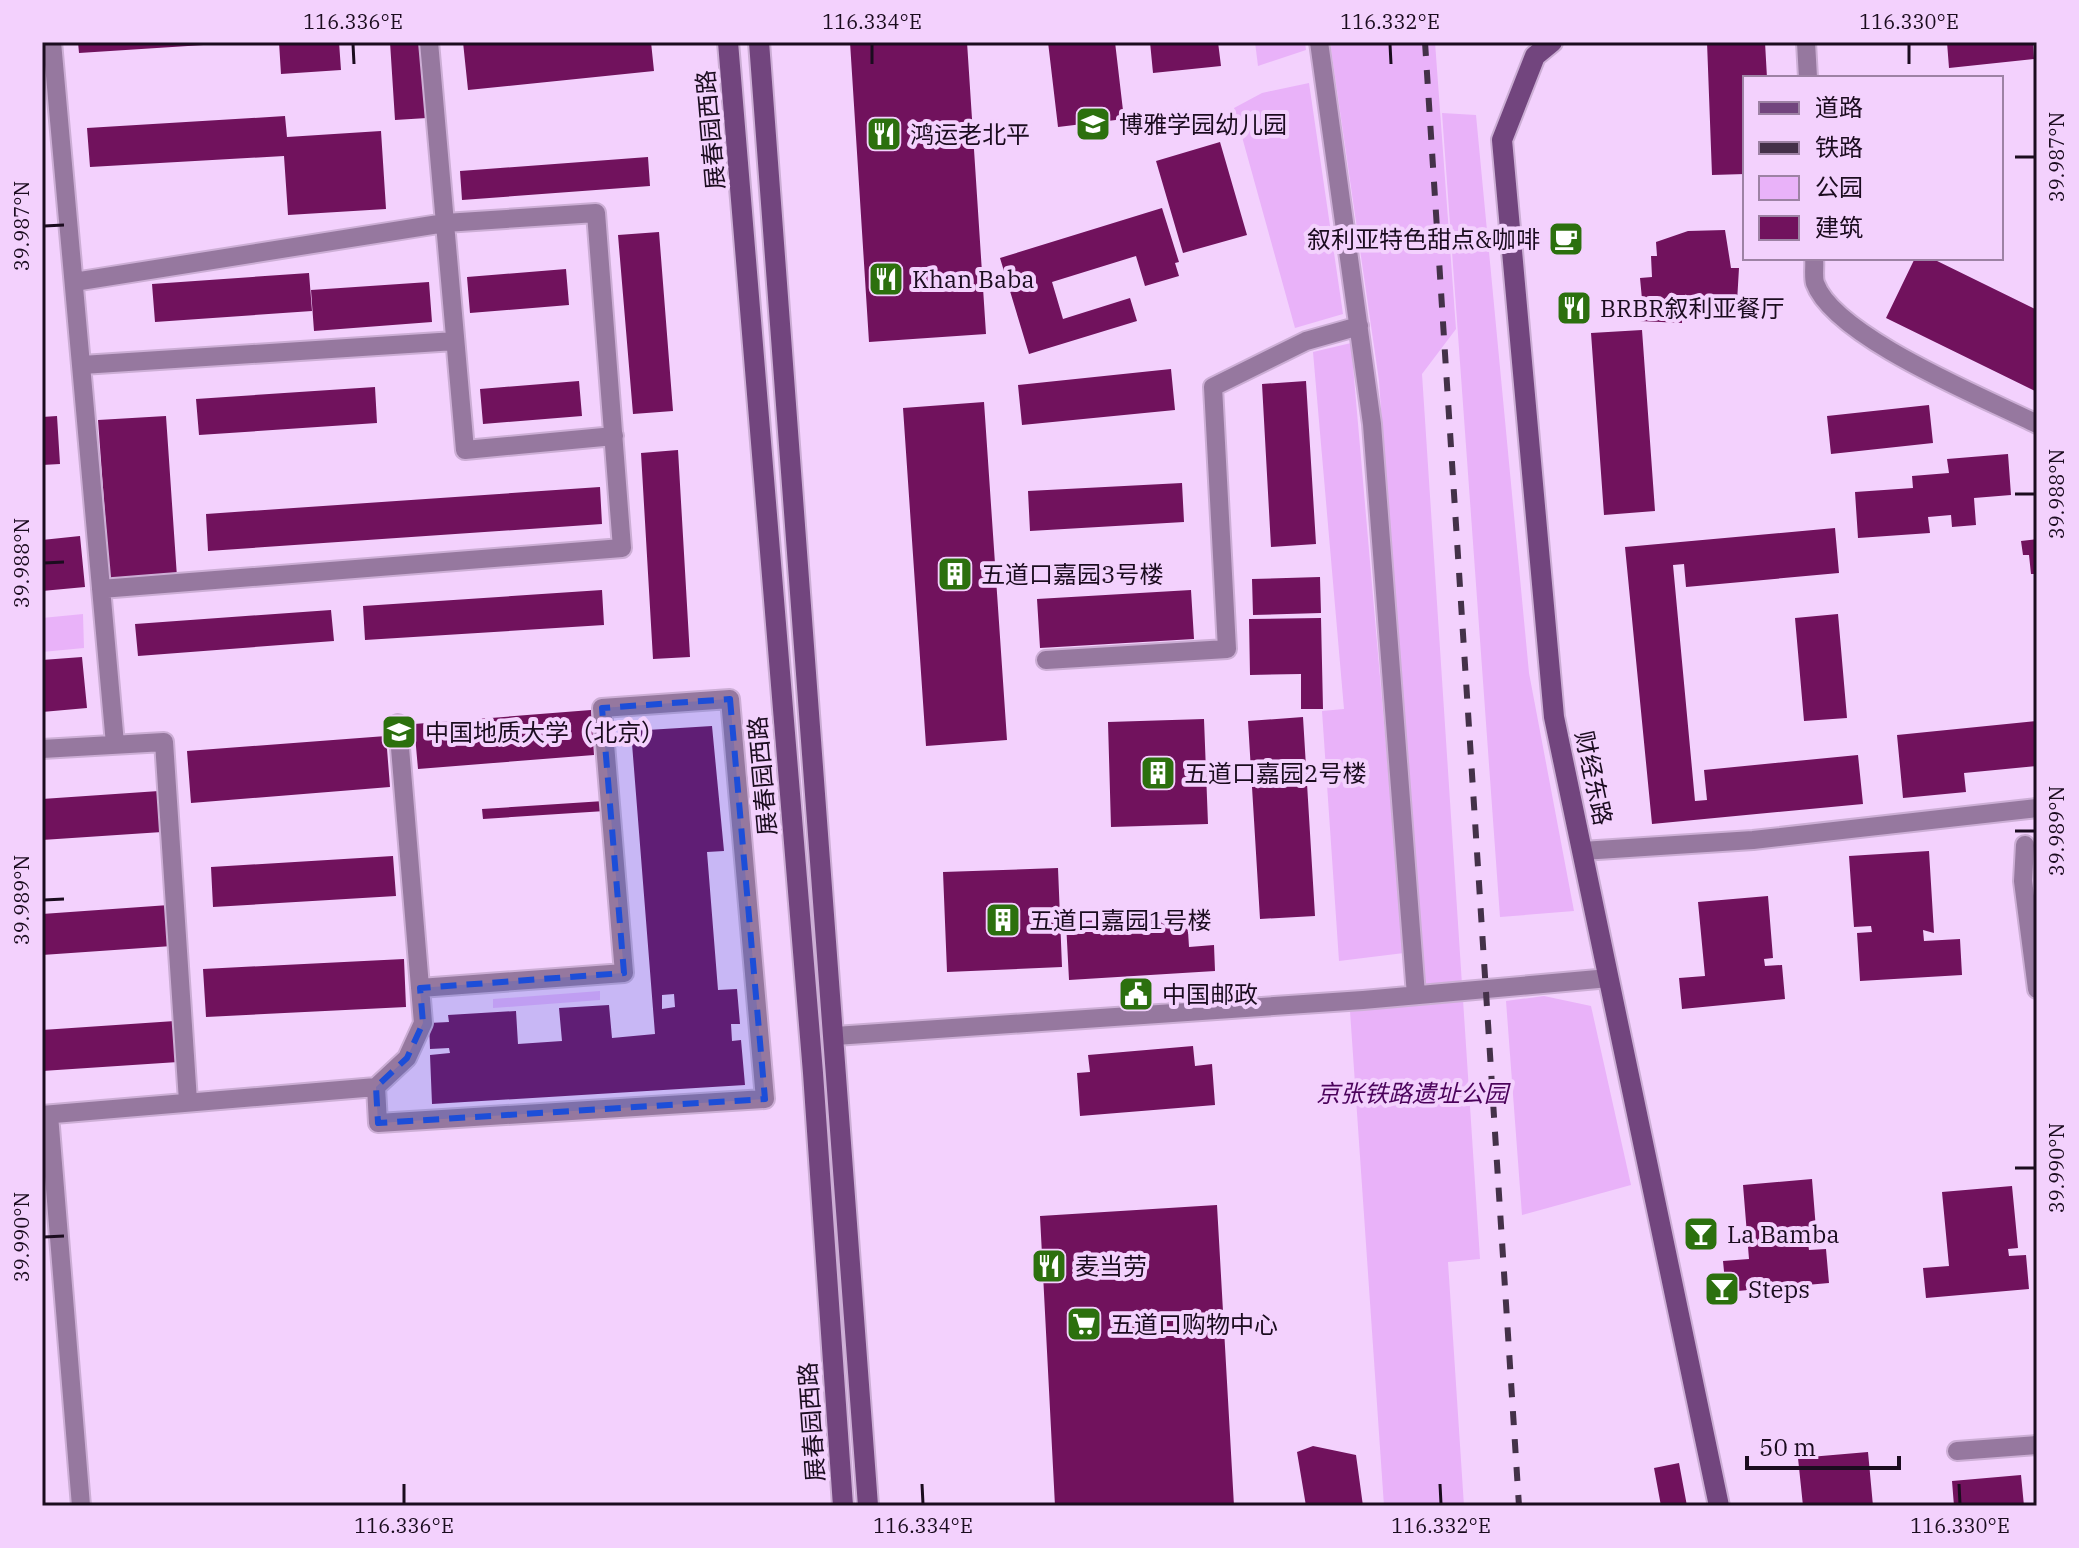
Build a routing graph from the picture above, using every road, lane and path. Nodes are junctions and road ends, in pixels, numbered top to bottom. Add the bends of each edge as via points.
1 (52, 42) edge
2 (429, 42) edge
3 (728, 42) edge
4 (759, 42) edge
5 (1319, 42) edge
6 (1552, 42) edge
7 (1806, 42) edge
8 (1808, 76) edge
9 (445, 223) junction
10 (1814, 260) edge
11 (74, 282) junction
12 (1359, 326) junction
13 (455, 341) junction
14 (82, 365) junction
15 (2037, 424) edge
16 (614, 436) junction
17 (101, 589) junction
18 (1046, 660) dead end
19 (398, 724) dead end
20 (115, 744) junction
21 (42, 749) edge
22 (2037, 808) edge
23 (2025, 845) dead end
24 (1582, 851) junction
25 (1609, 978) junction
26 (420, 988) junction
27 (2037, 989) edge
28 (1416, 995) junction
29 (835, 1036) junction
30 (376, 1087) junction
31 (188, 1101) junction
32 (45, 1115) edge
33 (2037, 1445) edge
34 (1957, 1451) dead end
35 (81, 1506) edge
36 (843, 1506) edge
37 (868, 1506) edge
38 (1719, 1506) edge

1 - 11 street
2 - 9 street
3 - 36 main road, 展春园西路 via 813,1073
4 - 29 main road
5 - 12 street
6 - 24 main road, 财经东路 via 1535,56 1502,140 1554,717
7 - 8 street
9 - 11 street
9 - 13 street
9 - 16 street via 596,213
10 - 15 street via 1815,283 1831,306 1869,339
11 - 14 street
12 - 18 street via 1306,341 1213,387 1227,649
12 - 28 street via 1372,424
13 - 14 street
13 - 16 street via 465,450
14 - 17 street
16 - 17 street via 622,548
17 - 20 street
19 - 26 street
20 - 21 street
20 - 31 street via 164,742
22 - 24 street via 1753,840
23 - 27 street via 2023,881
24 - 25 main road, 财经东路
25 - 28 street
25 - 38 main road, 财经东路
26 - 30 street via 423,1023 407,1058
26 - 30 street via 624,973 602,708 730,699 765,1099 378,1123
28 - 29 street
29 - 37 main road
30 - 31 street
31 - 32 street
32 - 35 street
33 - 34 street

